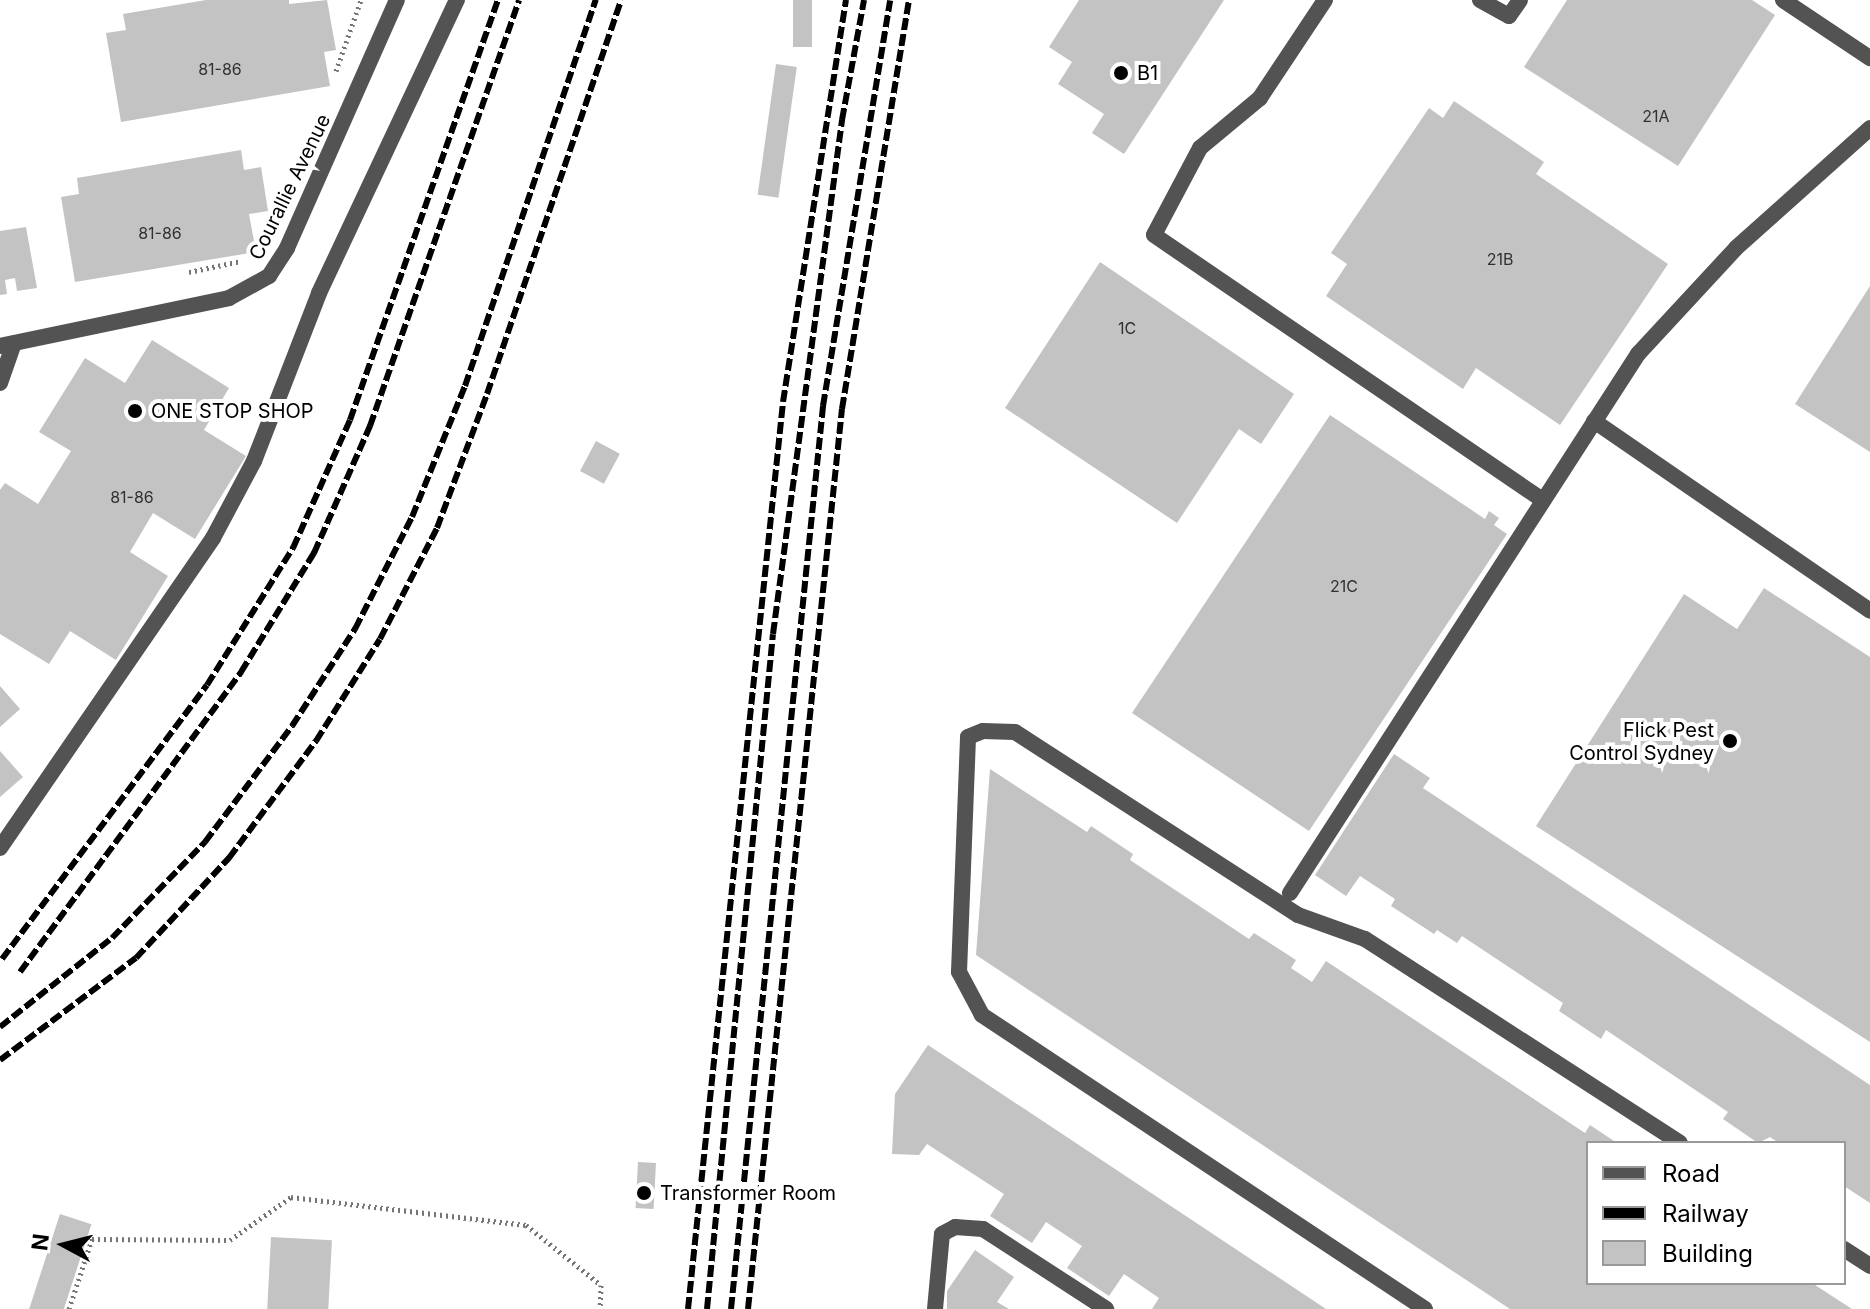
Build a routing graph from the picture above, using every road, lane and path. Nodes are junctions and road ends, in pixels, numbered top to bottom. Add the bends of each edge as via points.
1 (361, 0) edge
2 (457, 0) edge
3 (1325, 0) edge
4 (1480, 0) edge
5 (1520, 0) edge
6 (1783, 0) edge
7 (395, 1) edge
8 (1870, 58) edge
9 (334, 77) dead end
10 (1870, 128) edge
11 (293, 168) dead end
12 (276, 209) dead end
13 (250, 256) dead end
14 (189, 272) dead end
15 (7, 344) edge
16 (0, 383) edge
17 (1594, 421) junction
18 (1543, 500) junction
19 (1870, 611) edge
20 (0, 848) edge
21 (1290, 893) dead end
22 (1677, 1141) edge
23 (1846, 1250) edge
24 (1870, 1266) edge
25 (69, 1309) edge
26 (600, 1309) edge
27 (935, 1309) edge
28 (1106, 1309) edge
29 (1425, 1309) edge

1 - 9 path
2 - 20 street via 319,293 254,461 213,538
3 - 18 street via 1260,98 1200,148 1154,235
4 - 5 street via 1509,16
6 - 8 street
7 - 15 street, Courallie Avenue via 287,248 269,276 229,298
10 - 17 street via 1736,248 1638,354
11 - 12 path
13 - 14 path
15 - 16 street, Courallie Avenue
17 - 18 street
17 - 19 street
18 - 21 street
22 - 29 street via 1365,939 1298,915 1015,732 983,731 968,737 959,972 982,1015
23 - 24 street
25 - 26 path via 92,1239 230,1240 291,1197 526,1225 601,1285
27 - 28 street via 942,1234 955,1227 983,1229

